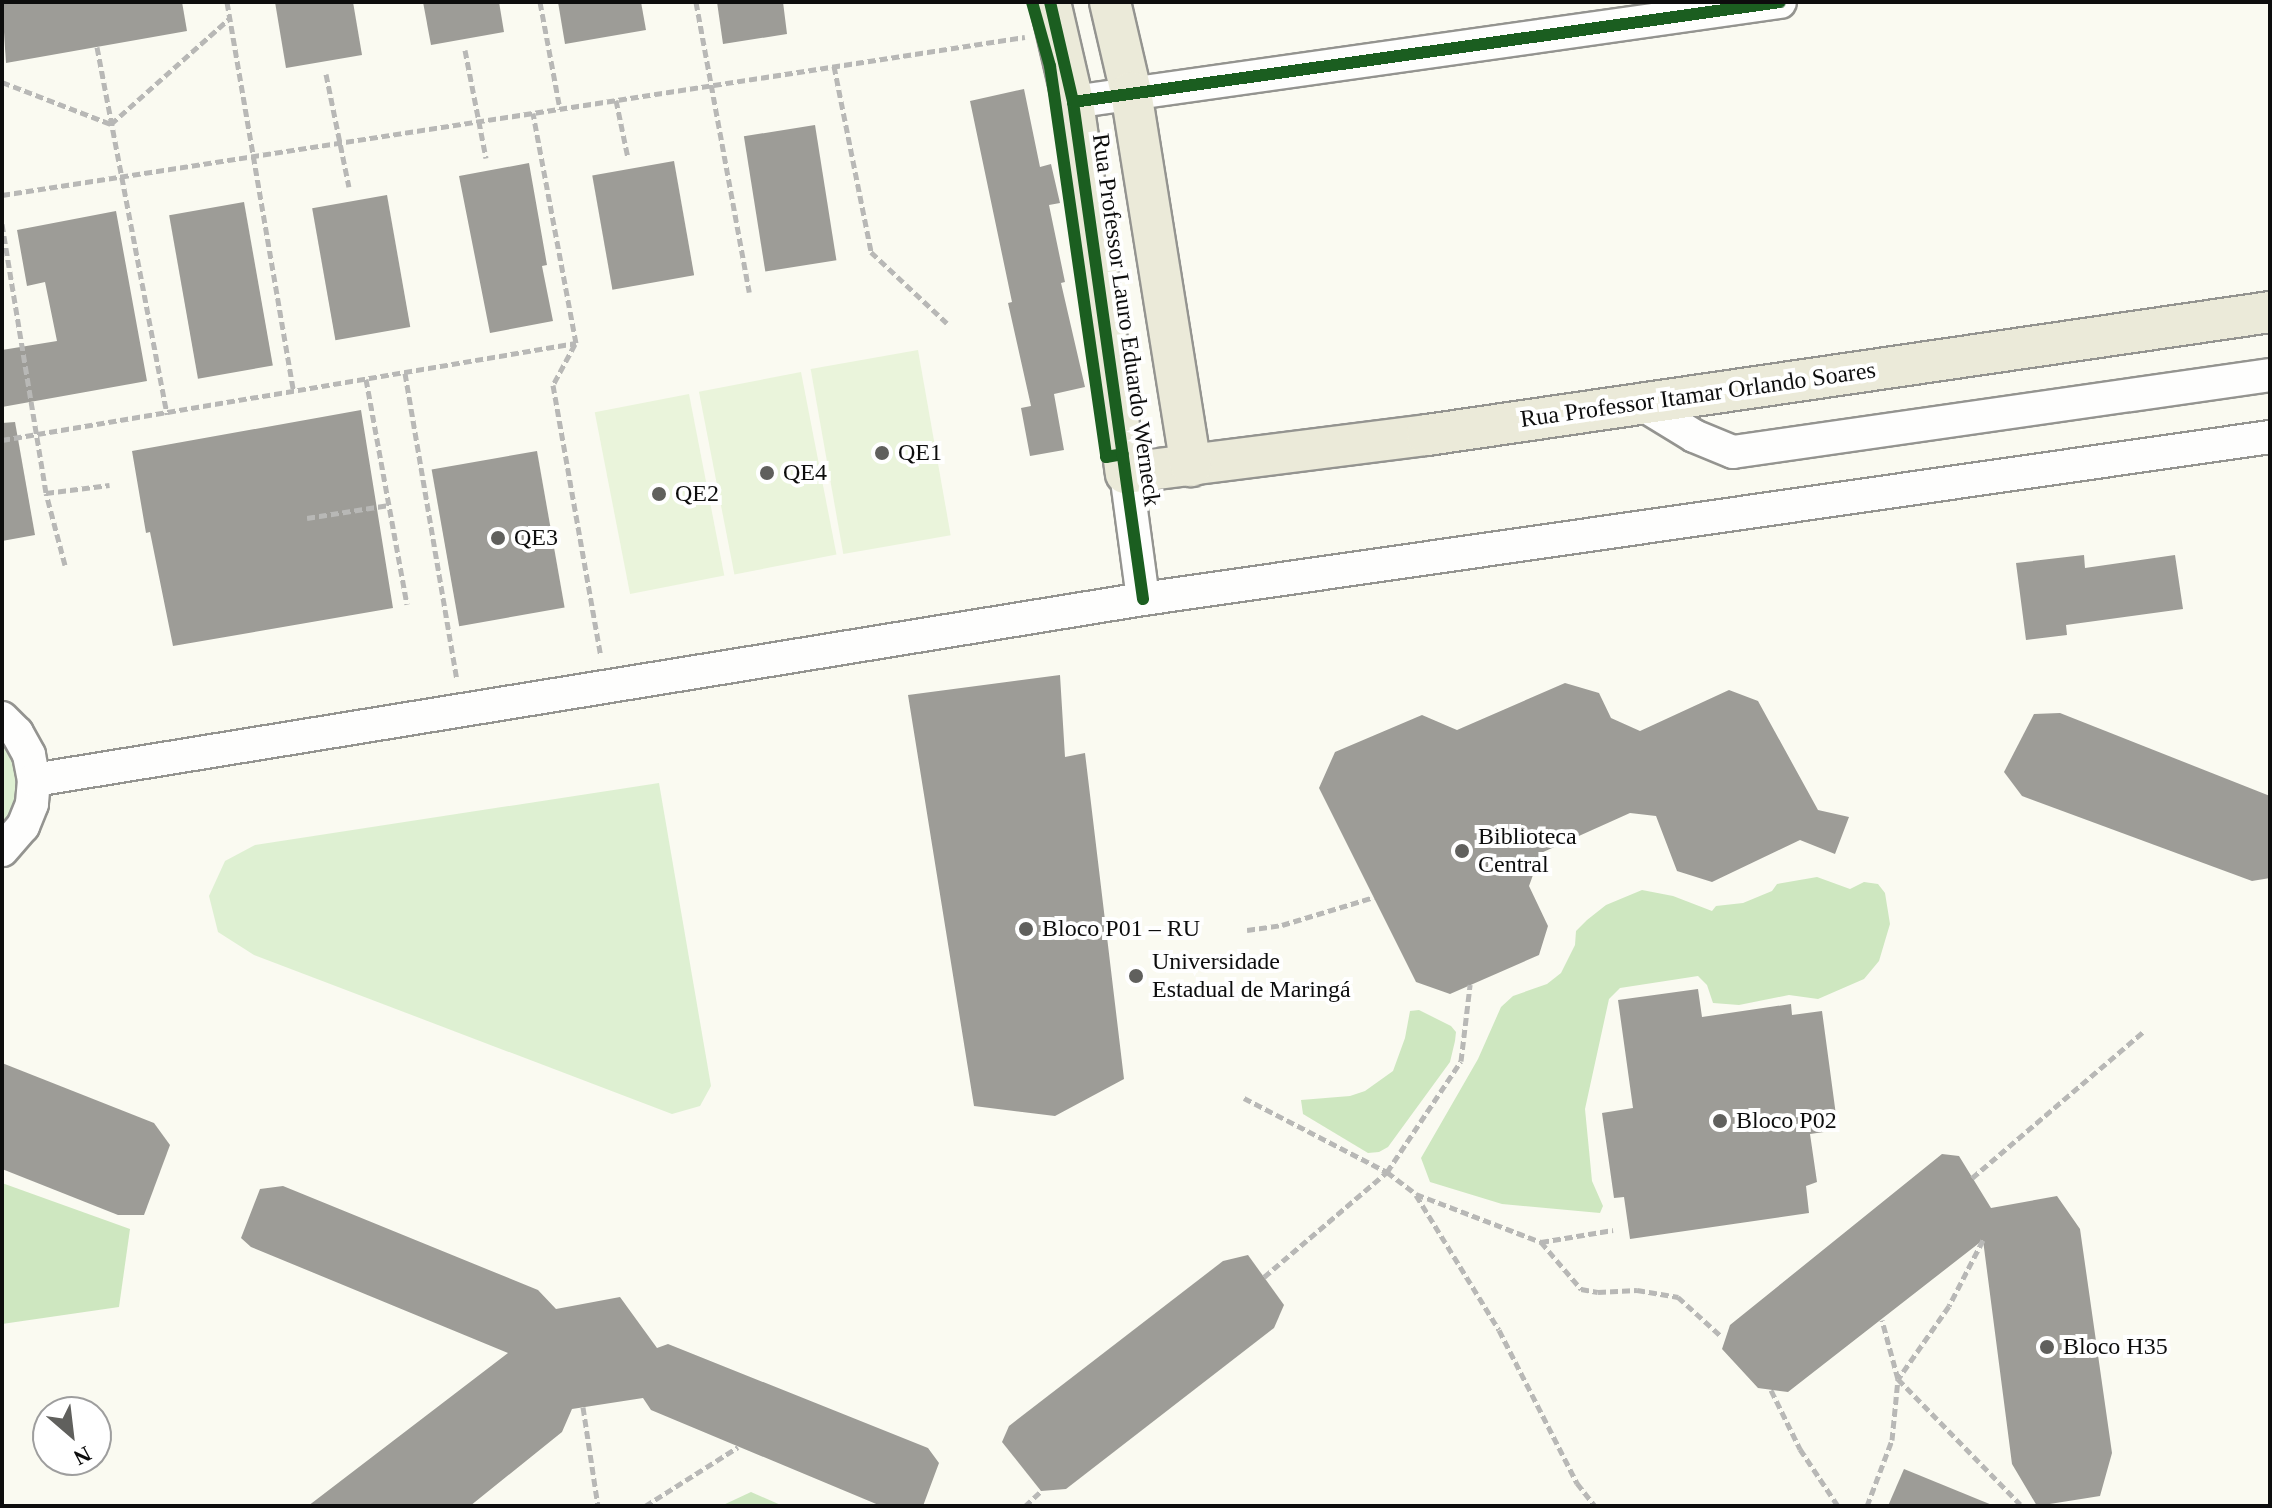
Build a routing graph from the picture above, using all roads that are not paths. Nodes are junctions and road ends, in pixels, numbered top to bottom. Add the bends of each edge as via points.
1 (1110, 2) edge
2 (1780, 2) edge
3 (1654, 11) edge
4 (1054, 17) edge
5 (1131, 92) junction
6 (1073, 102) junction
7 (2270, 312) edge
8 (2270, 375) edge
9 (1642, 404) junction
10 (2270, 437) edge
11 (1191, 466) junction
12 (1126, 473) junction
13 (1143, 599) junction
14 (2, 718) edge
15 (34, 780) junction
16 (2, 850) edge

1 - 5 main road, Rua Professor Lauro Eduardo Werneck
2 - 3 street
3 - 5 street
4 - 6 main road, Rua Professor Lauro Eduardo Werneck
5 - 6 street
5 - 11 main road, Rua Professor Lauro Eduardo Werneck
6 - 12 main road, Rua Professor Lauro Eduardo Werneck
7 - 9 main road, Rua Professor Itamar Orlando Soares
8 - 9 street via 1733,452 1694,436
9 - 11 main road, Rua Professor Itamar Orlando Soares
10 - 13 street
11 - 12 main road, Rua Professor Itamar Orlando Soares
12 - 13 street, Rua Professor Lauro Eduardo Werneck
13 - 15 street
14 - 15 street via 29,755
15 - 16 street via 23,826

